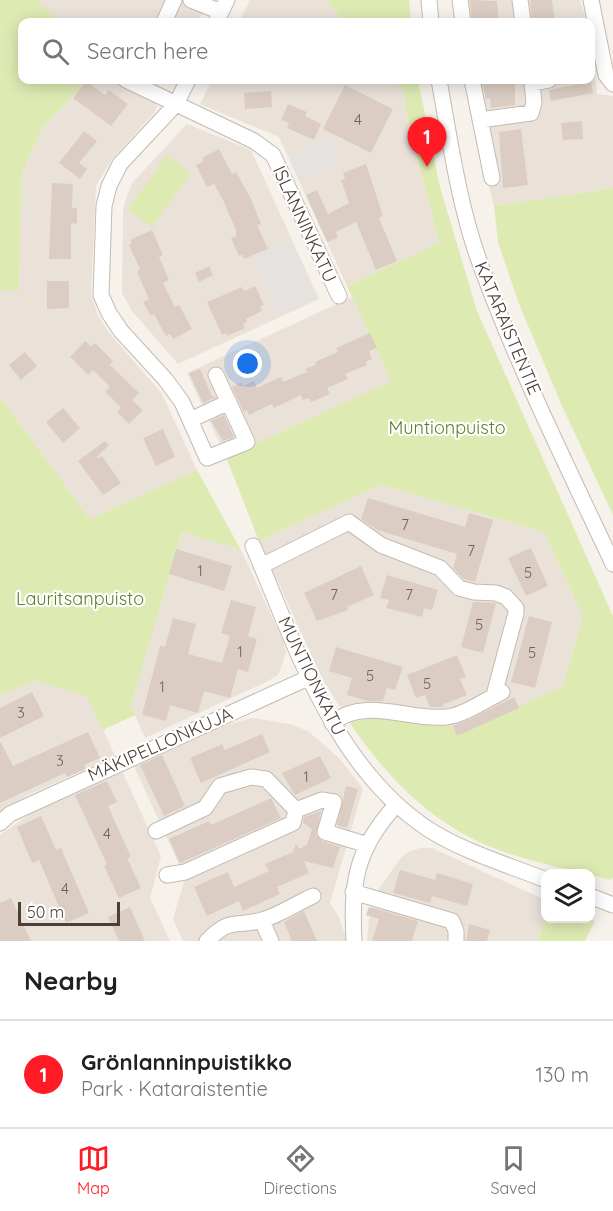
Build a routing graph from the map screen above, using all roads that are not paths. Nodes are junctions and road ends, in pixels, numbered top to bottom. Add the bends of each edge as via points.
1 (174, 0) edge
2 (191, 0) edge
3 (429, 0) edge
4 (460, 0) edge
5 (520, 0) edge
6 (591, 0) edge
7 (221, 12) edge
8 (166, 18) edge
9 (431, 18) edge
10 (462, 18) edge
11 (522, 18) edge
12 (607, 53) edge
13 (597, 70) edge
14 (139, 84) edge
15 (186, 84) edge
16 (441, 84) edge
17 (473, 84) edge
18 (532, 84) edge
19 (613, 84) edge
20 (176, 104) junction
21 (480, 120) junction
22 (492, 178) dead end
23 (339, 296) dead end
24 (216, 375) dead end
25 (229, 402) junction
26 (190, 420) junction
27 (253, 546) dead end
28 (613, 564) edge
29 (261, 566) junction
30 (310, 677) junction
31 (332, 723) junction
32 (396, 805) junction
33 (296, 810) junction
34 (5, 818) edge
35 (156, 831) dead end
36 (368, 845) junction
37 (167, 875) dead end
38 (541, 878) edge
39 (352, 892) junction
40 (313, 896) dead end
41 (595, 898) edge
42 (613, 905) edge
43 (262, 921) junction
44 (207, 941) edge
45 (270, 941) edge
46 (354, 941) edge
47 (456, 941) edge

1 - 8 street
2 - 7 street
3 - 9 street
4 - 10 street
5 - 11 street
6 - 12 street
12 - 13 street
13 - 19 street
14 - 20 street, ISLANNINKATU
15 - 20 street
16 - 28 street, KATARAISTENTIE via 450,145 480,265
17 - 21 street
18 - 21 street via 531,113
20 - 23 street, ISLANNINKATU via 254,141 273,155
20 - 26 street via 120,165 109,186 104,206 100,279 101,295 109,313 165,379
21 - 22 street
24 - 25 street
25 - 26 street
25 - 26 street via 247,442 207,458
27 - 29 street, MUNTIONKATU
29 - 30 street, MUNTIONKATU
29 - 31 street via 349,522 381,545 440,568 459,588 507,597 516,608 498,694 446,717 370,710 339,717
30 - 31 street, MUNTIONKATU
30 - 34 street, MÄKIPELLONKUJA via 117,762
31 - 32 street, MUNTIONKATU
32 - 36 street
32 - 38 street, MUNTIONKATU via 430,830
33 - 35 street via 266,779 251,777 220,786 205,808
33 - 36 street via 322,800 334,802 325,832
33 - 37 street via 293,823 186,872
36 - 39 street via 356,870
39 - 46 street
39 - 47 street via 452,921
40 - 43 street
41 - 42 street
43 - 44 street via 223,927
43 - 45 street

